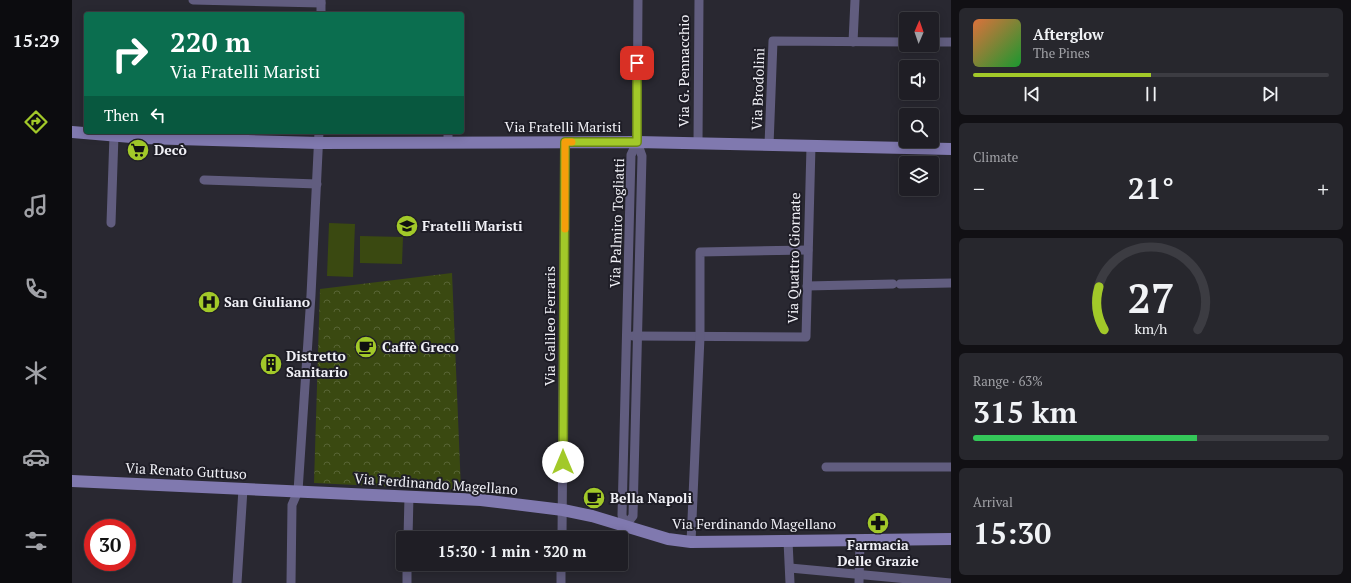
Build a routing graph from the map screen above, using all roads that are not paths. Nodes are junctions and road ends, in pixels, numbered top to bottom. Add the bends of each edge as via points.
1 (193, 0) edge
2 (638, 0) edge
3 (699, 0) edge
4 (854, 0) edge
5 (321, 2) edge
6 (853, 42) junction
7 (899, 42) edge
8 (939, 42) edge
9 (951, 42) edge
10 (72, 132) edge
11 (84, 132) edge
12 (121, 134) edge
13 (448, 137) edge
14 (319, 138) edge
15 (565, 142) junction
16 (637, 142) junction
17 (698, 143) junction
18 (770, 145) junction
19 (811, 146) junction
20 (951, 149) edge
21 (204, 180) dead end
22 (317, 184) junction
23 (111, 223) dead end
24 (808, 250) junction
25 (951, 283) edge
26 (807, 286) junction
27 (628, 336) junction
28 (638, 336) junction
29 (700, 337) junction
30 (826, 467) dead end
31 (951, 467) edge
32 (72, 481) edge
33 (242, 489) junction
34 (298, 491) junction
35 (409, 496) junction
36 (563, 510) junction
37 (625, 526) junction
38 (408, 531) edge
39 (562, 531) edge
40 (951, 539) edge
41 (860, 540) junction
42 (788, 541) junction
43 (691, 542) junction
44 (790, 568) junction
45 (407, 571) edge
46 (561, 571) edge
47 (859, 579) edge
48 (237, 583) edge
49 (291, 583) edge
50 (406, 583) edge
51 (561, 583) edge
52 (790, 583) edge
53 (951, 583) edge

1 - 5 street
2 - 16 street
3 - 17 street, Via G. Pennacchio
4 - 6 street
6 - 7 street
6 - 18 street, Via Brodolini via 773,41
8 - 9 street
10 - 11 street, Via Fratelli Maristi
12 - 14 street, Via Fratelli Maristi
12 - 23 street
13 - 14 street, Via Fratelli Maristi
13 - 15 street, Via Fratelli Maristi
14 - 22 street
15 - 16 street, Via Fratelli Maristi
15 - 36 street, Via Galileo Ferraris
16 - 17 street, Via Fratelli Maristi
16 - 27 street, Via Palmiro Togliatti via 632,155
16 - 28 street, Via Palmiro Togliatti via 642,156
17 - 18 street, Via Fratelli Maristi
18 - 19 street, Via Fratelli Maristi
19 - 20 street, Via Fratelli Maristi
19 - 24 street, Via Quattro Giornate
21 - 22 street
22 - 34 street
24 - 26 street, Via Quattro Giornate
24 - 29 street via 700,252
25 - 26 street
26 - 29 street, Via Quattro Giornate via 806,336
27 - 28 street, Via Quattro Giornate
27 - 37 street, Via Palmiro Togliatti via 622,515
28 - 29 street, Via Quattro Giornate
28 - 37 street, Via Palmiro Togliatti via 633,516
29 - 43 street
30 - 31 street
32 - 33 street, Via Renato Guttuso
33 - 34 street, Via Renato Guttuso
33 - 48 street
34 - 35 street, Via Ferdinando Magellano
34 - 49 street via 292,505
35 - 36 street, Via Ferdinando Magellano via 481,500
35 - 38 street
36 - 37 street, Via Ferdinando Magellano
36 - 39 street, Via Galileo Ferraris
37 - 43 street, Via Ferdinando Magellano via 668,540
40 - 41 street, Via Ferdinando Magellano
41 - 42 street, Via Ferdinando Magellano
41 - 47 street
42 - 43 street, Via Ferdinando Magellano
42 - 44 street
44 - 47 street
44 - 52 street
45 - 50 street
46 - 51 street
47 - 53 street

